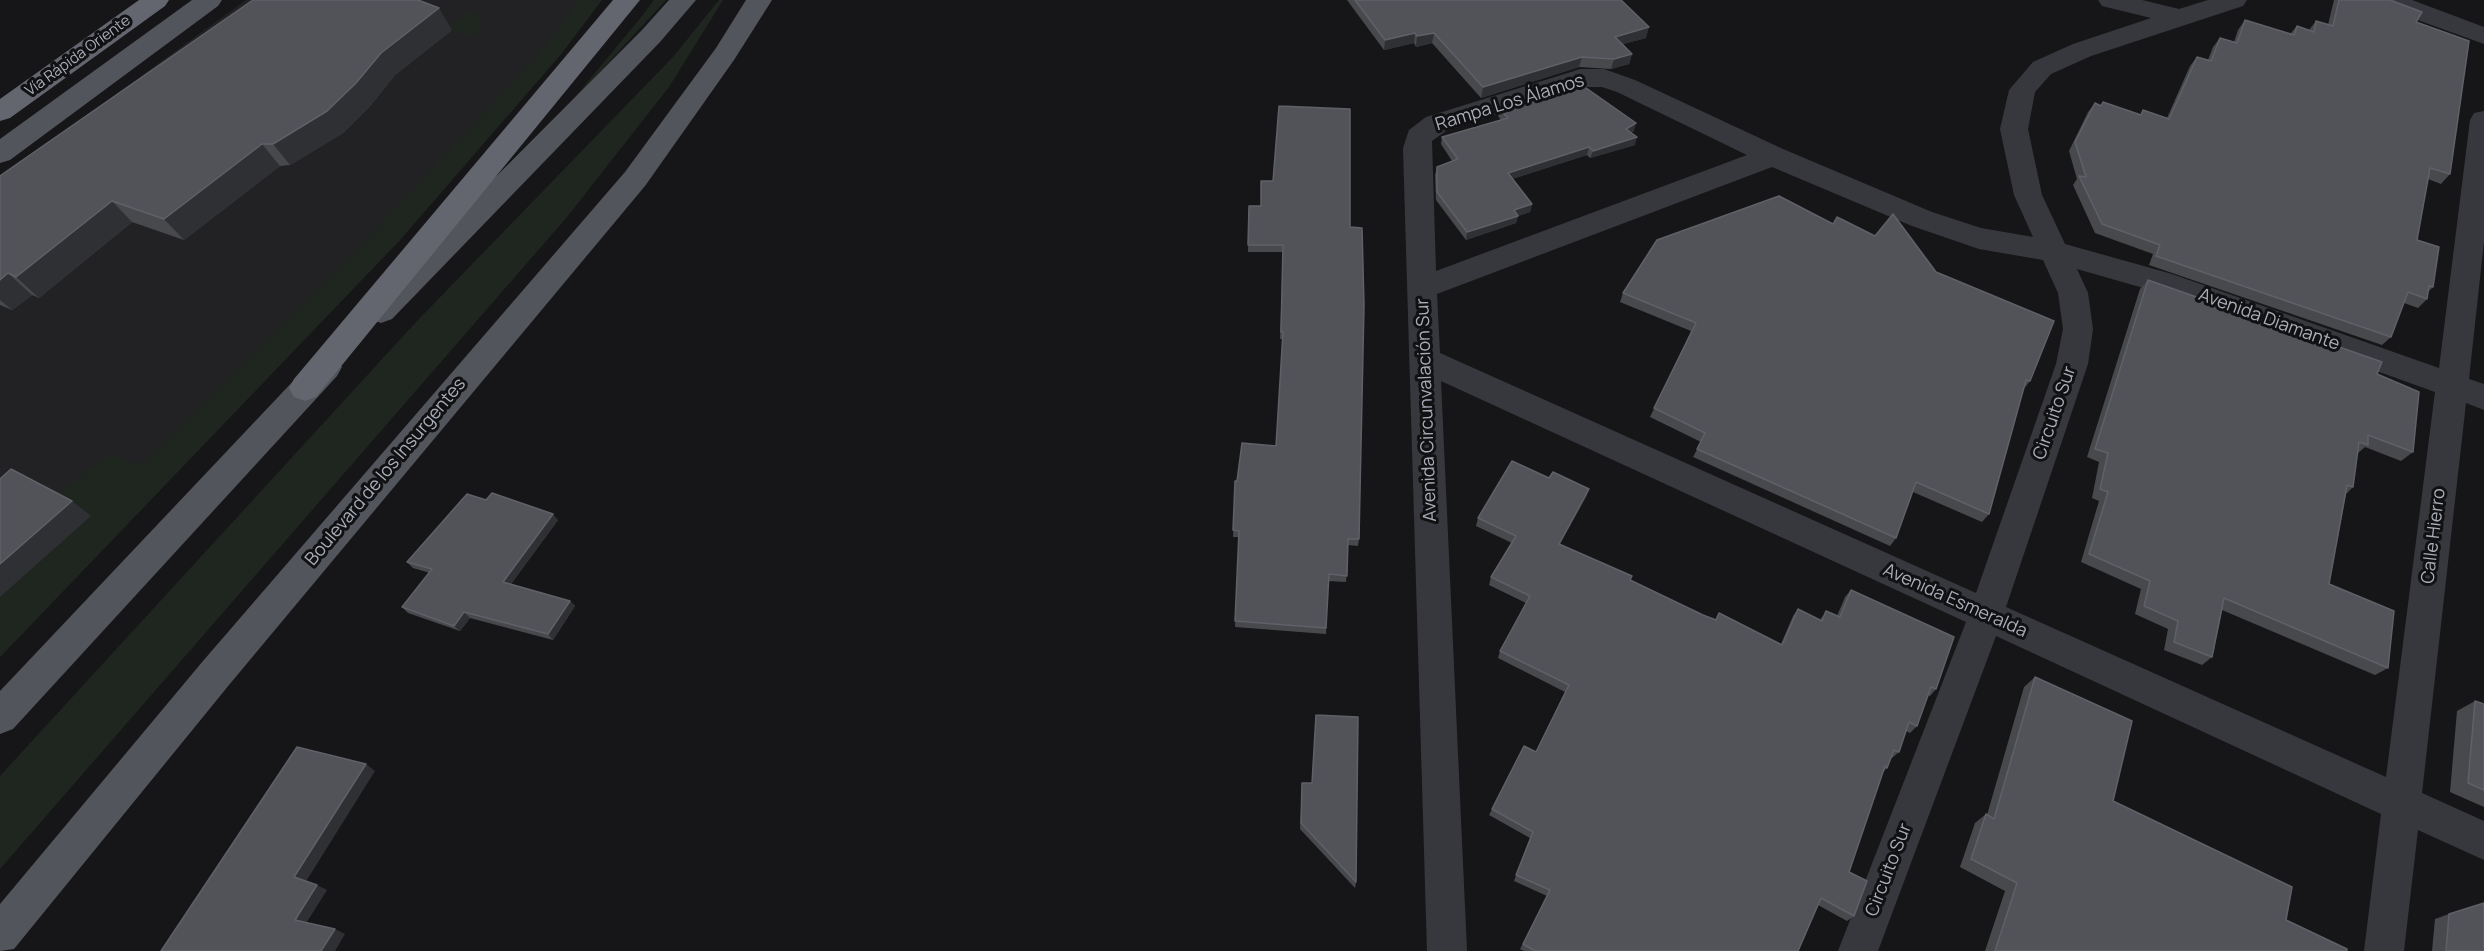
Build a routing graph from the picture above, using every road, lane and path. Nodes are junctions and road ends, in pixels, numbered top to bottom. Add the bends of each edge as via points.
1 (156, 0) edge
2 (209, 0) edge
3 (627, 0) edge
4 (683, 0) edge
5 (759, 0) edge
6 (2111, 0) edge
7 (2234, 0) edge
8 (2388, 0) edge
9 (2450, 11) edge
10 (2181, 18) junction
11 (2484, 36) edge
12 (0, 112) edge
13 (2484, 120) edge
14 (0, 153) edge
15 (1773, 156) junction
16 (2052, 251) junction
17 (1422, 288) junction
18 (1426, 360) junction
19 (2452, 386) junction
20 (305, 388) junction
21 (2484, 397) edge
22 (1986, 615) junction
23 (0, 717) edge
24 (2402, 804) junction
25 (2484, 841) edge
26 (0, 935) edge
27 (1447, 951) edge
28 (1858, 951) edge
29 (2384, 951) edge

1 - 12 highway, Vía Rápida Oriente
2 - 14 main road
3 - 20 highway
4 - 20 main road
5 - 26 main road, Boulevard de los Insurgentes via 635,179
6 - 10 street
7 - 10 street, Circuito Sur
8 - 9 street
9 - 11 street
10 - 16 street, Circuito Sur via 2042,68 2022,90 2014,129 2028,195
13 - 19 street, Calle Hierro
15 - 16 street via 1922,219 1979,238
15 - 17 street, Avenida Circunvalación Sur
15 - 17 street, Rampa Los Álamos via 1604,78 1580,78 1436,124 1419,137 1417,148
16 - 19 street, Avenida Diamante via 2206,296
16 - 22 street, Circuito Sur via 2073,293 2078,329 2074,355
17 - 18 street, Avenida Circunvalación Sur
18 - 22 street, Avenida Esmeralda
18 - 27 street, Avenida Circunvalación Sur
19 - 21 street, Avenida Diamante
19 - 24 street, Calle Hierro
20 - 23 main road
22 - 24 street, Avenida Esmeralda
22 - 28 street, Circuito Sur
24 - 25 street, Avenida Esmeralda
24 - 29 street, Calle Hierro

